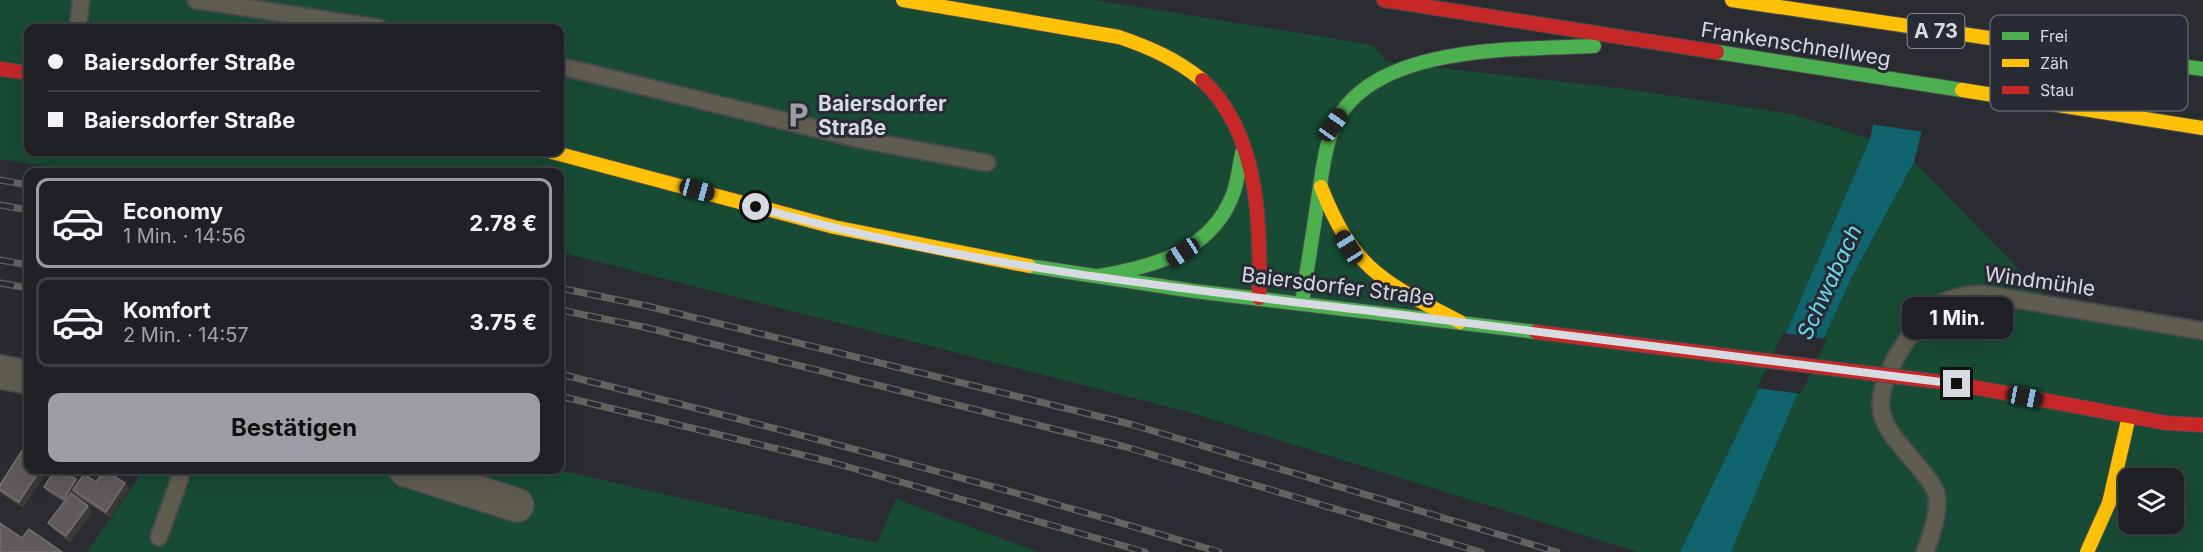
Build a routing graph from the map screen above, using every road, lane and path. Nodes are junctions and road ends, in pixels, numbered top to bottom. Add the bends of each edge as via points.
1 (81, 0) edge
2 (196, 0) edge
3 (903, 0) edge
4 (1384, 0) edge
5 (1735, 0) edge
6 (78, 24) edge
7 (353, 24) edge
8 (1990, 39) edge
9 (1649, 41) junction
10 (564, 67) edge
11 (2188, 67) edge
12 (0, 69) edge
13 (2203, 69) edge
14 (24, 72) edge
15 (1990, 96) edge
16 (2089, 111) edge
17 (2203, 128) edge
18 (1242, 148) junction
19 (564, 155) edge
20 (987, 163) dead end
21 (1321, 186) junction
22 (1099, 276) junction
23 (1259, 298) junction
24 (1302, 303) junction
25 (1460, 322) junction
26 (2203, 331) edge
27 (0, 372) edge
28 (24, 376) edge
29 (2129, 416) junction
30 (2203, 425) edge
31 (180, 474) edge
32 (419, 474) edge
33 (517, 505) dead end
34 (159, 537) dead end
35 (1925, 552) edge
36 (2087, 552) edge

1 - 6 lane
2 - 7 lane
3 - 18 main road via 1085,28 1164,51 1196,72 1214,91 1238,130
4 - 9 main road, Frankenschnellweg
5 - 8 main road, Frankenschnellweg / A 73
9 - 15 main road, Frankenschnellweg
9 - 21 main road via 1462,56 1379,78 1353,97 1333,125
10 - 20 lane via 863,140
11 - 13 main road, Frankenschnellweg / A 73
12 - 14 main road
16 - 17 main road, Frankenschnellweg
18 - 22 main road via 1233,195 1218,222 1196,243 1170,260
18 - 23 main road via 1255,190 1260,234
19 - 22 main road, Baiersdorfer Straße via 853,232
21 - 24 main road
21 - 25 main road via 1333,222 1369,270
22 - 23 main road, Baiersdorfer Straße
23 - 24 main road, Baiersdorfer Straße
24 - 25 main road, Baiersdorfer Straße
25 - 29 main road, Baiersdorfer Straße, bridge via 1957,384
26 - 35 lane, Windmühle via 1984,294 1946,301 1929,315 1888,371 1881,397 1882,415 1890,432 1936,491 1937,506
27 - 28 street
29 - 30 main road, Baiersdorfer Straße
29 - 36 main road via 2118,480 2108,511
31 - 34 lane
32 - 33 street

